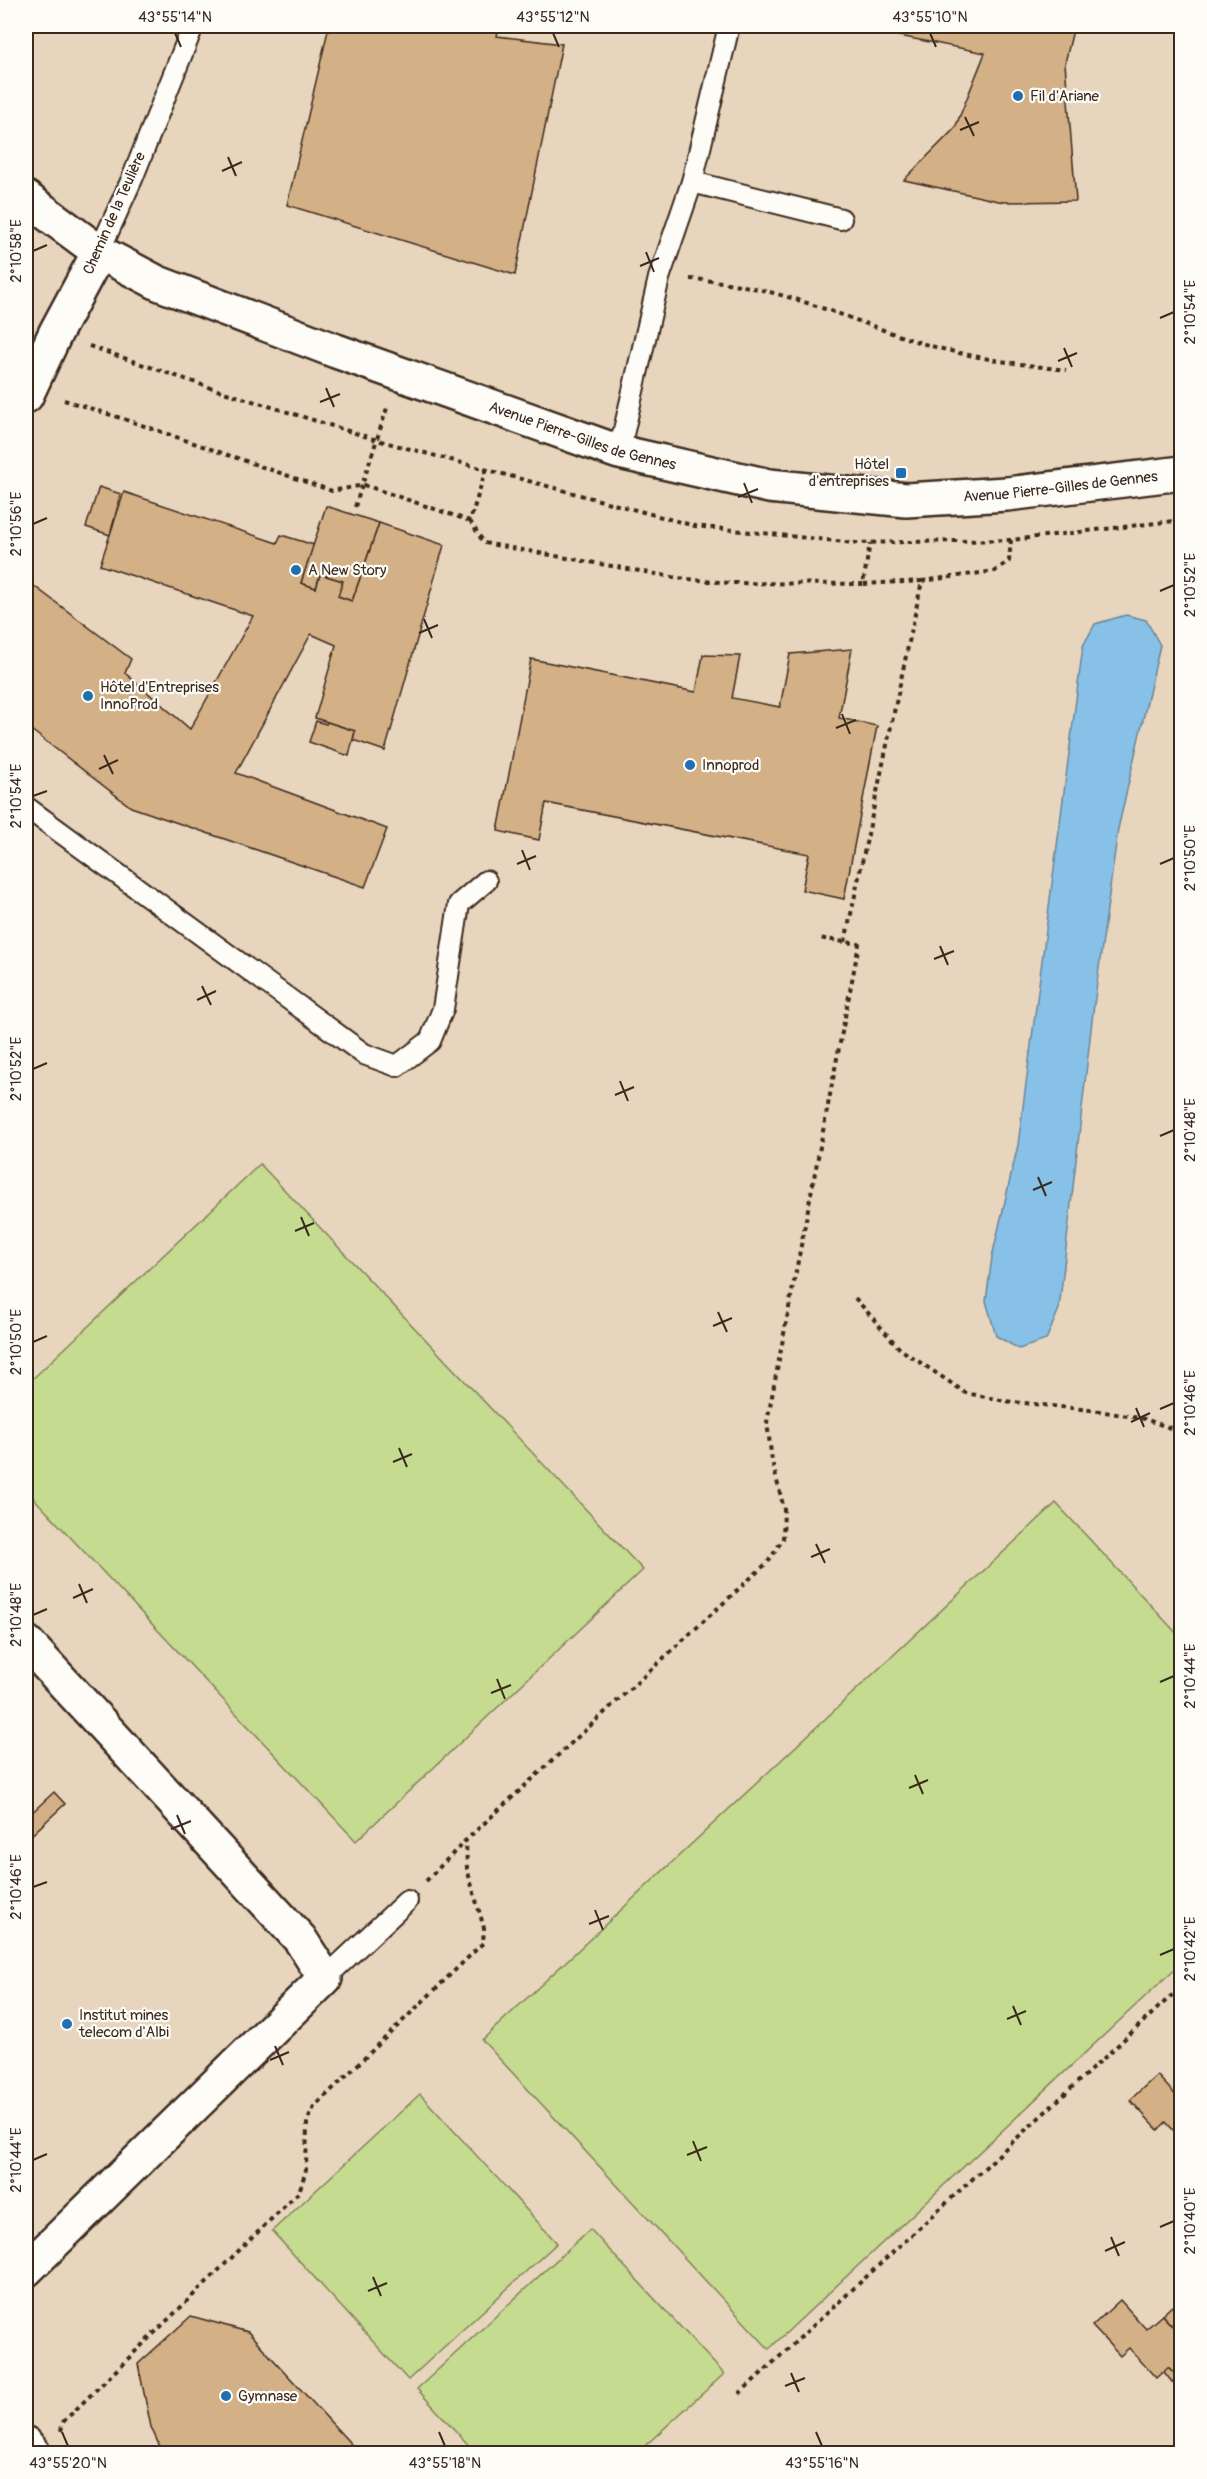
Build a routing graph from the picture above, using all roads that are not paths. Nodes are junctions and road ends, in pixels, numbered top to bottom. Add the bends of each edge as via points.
1 (193, 26) edge
2 (729, 26) edge
3 (692, 182) junction
4 (26, 198) edge
5 (842, 219) dead end
6 (99, 252) junction
7 (26, 396) edge
8 (619, 452) junction
9 (1182, 473) edge
10 (26, 807) edge
11 (486, 881) dead end
12 (26, 1642) edge
13 (407, 1901) road end
14 (325, 1977) junction
15 (26, 2270) edge
16 (26, 2444) edge
17 (34, 2454) edge

1 - 6 lane, Chemin de la Teulière
2 - 3 lane
3 - 5 lane
3 - 8 lane via 659,278
4 - 6 street, Avenue Pierre-Gilles de Gennes
6 - 7 street, Chemin de la Teulière
6 - 8 street, Avenue Pierre-Gilles de Gennes via 158,283
8 - 9 street, Avenue Pierre-Gilles de Gennes via 769,486 906,500 1007,494
10 - 11 lane via 364,1054 397,1066 430,1041 443,1009 459,904
12 - 14 street via 300,1940
13 - 14 lane
14 - 15 street
16 - 17 street

